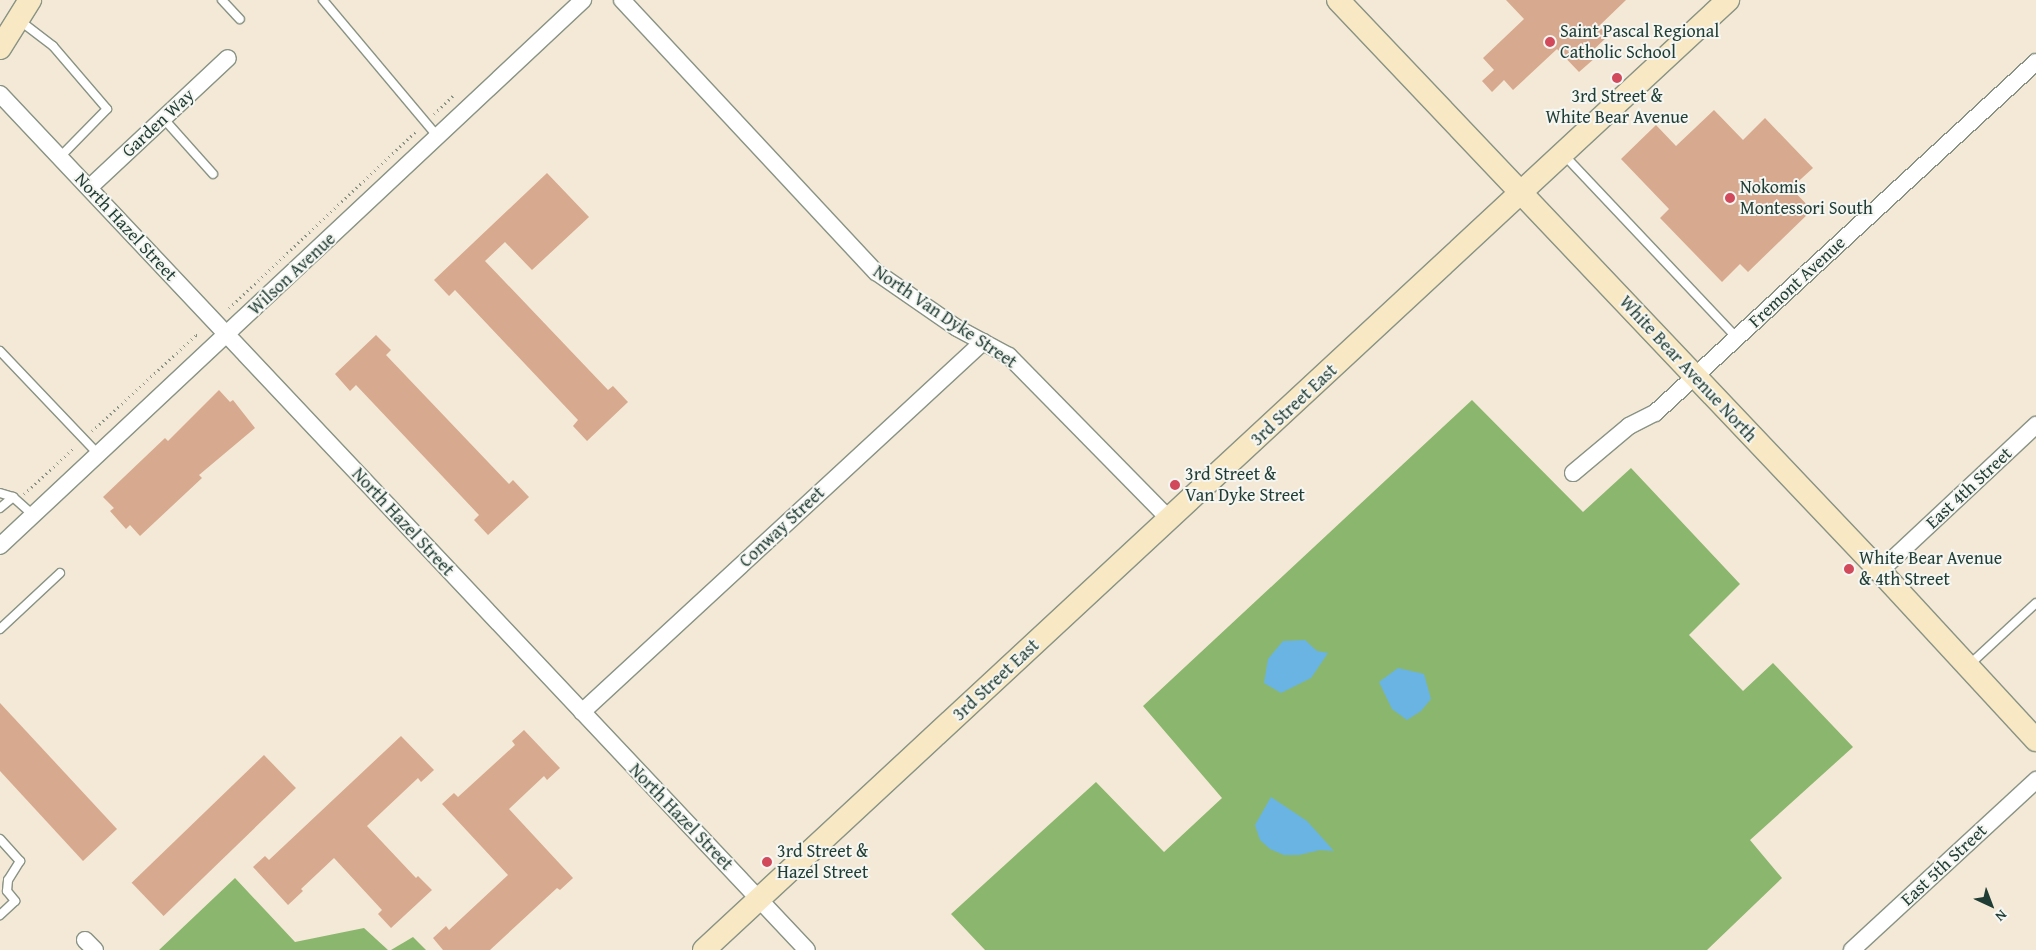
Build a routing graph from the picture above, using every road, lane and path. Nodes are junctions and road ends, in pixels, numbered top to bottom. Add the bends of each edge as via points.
1 (30, 0) edge
2 (222, 0) edge
3 (323, 0) edge
4 (583, 0) edge
5 (622, 0) edge
6 (1728, 0) edge
7 (1345, 3) edge
8 (17, 19) junction
9 (240, 19) dead end
10 (0, 48) edge
11 (228, 58) dead end
12 (2036, 62) edge
13 (460, 90) dead end
14 (0, 94) edge
15 (163, 118) junction
16 (425, 122) junction
17 (438, 137) junction
18 (1562, 153) junction
19 (60, 157) junction
20 (212, 174) dead end
21 (89, 188) junction
22 (1522, 194) junction
23 (228, 308) dead end
24 (201, 335) dead end
25 (228, 335) junction
26 (1737, 338) junction
27 (983, 342) junction
28 (0, 351) edge
29 (1694, 377) junction
30 (2036, 425) edge
31 (83, 439) junction
32 (99, 455) junction
33 (1573, 473) dead end
34 (0, 493) edge
35 (15, 499) junction
36 (0, 508) edge
37 (33, 516) junction
38 (1170, 520) junction
39 (0, 546) edge
40 (1880, 571) junction
41 (60, 573) dead end
42 (2036, 603) edge
43 (0, 629) edge
44 (1967, 667) junction
45 (582, 712) junction
46 (2036, 740) edge
47 (2036, 780) edge
48 (0, 839) edge
49 (759, 899) junction
50 (0, 915) edge
51 (704, 950) edge
52 (807, 950) edge
53 (1852, 950) edge

1 - 8 street
2 - 9 lane
3 - 16 lane
4 - 17 street, Wilson Avenue
5 - 27 street, North Van Dyke Street via 876,272
6 - 18 street, 3rd Street East
7 - 22 street, White Bear Avenue North
8 - 10 street
8 - 19 lane via 53,46 107,109
11 - 15 street, Garden Way
12 - 26 street, Fremont Avenue
13 - 16 path
14 - 19 street, North Hazel Street
15 - 20 lane
15 - 21 street, Garden Way
16 - 17 lane
16 - 23 path
17 - 25 street, Wilson Avenue
18 - 22 street, 3rd Street East
18 - 26 lane
19 - 21 street, North Hazel Street
21 - 25 street, North Hazel Street
22 - 29 street, White Bear Avenue North
22 - 38 street, 3rd Street East
24 - 31 path via 196,335
25 - 32 street, Wilson Avenue
25 - 45 street, North Hazel Street
26 - 29 street, Fremont Avenue
27 - 38 street, North Van Dyke Street via 1009,356
27 - 45 street, Conway Street
28 - 31 lane
29 - 33 street, Fremont Avenue via 1656,413 1629,426
29 - 40 street, White Bear Avenue North
30 - 40 street, East 4th Street
31 - 32 lane
31 - 35 path
32 - 37 street, Wilson Avenue
34 - 35 lane
35 - 36 lane
35 - 37 lane
37 - 39 street, Wilson Avenue
38 - 49 street, 3rd Street East
40 - 44 street, White Bear Avenue North
41 - 43 lane
42 - 44 lane
44 - 46 street, White Bear Avenue North
45 - 49 street, North Hazel Street
47 - 53 street, East 5th Street
48 - 50 lane via 20,861 8,880 7,891 15,901
49 - 51 street, 3rd Street East
49 - 52 street, North Hazel Street

